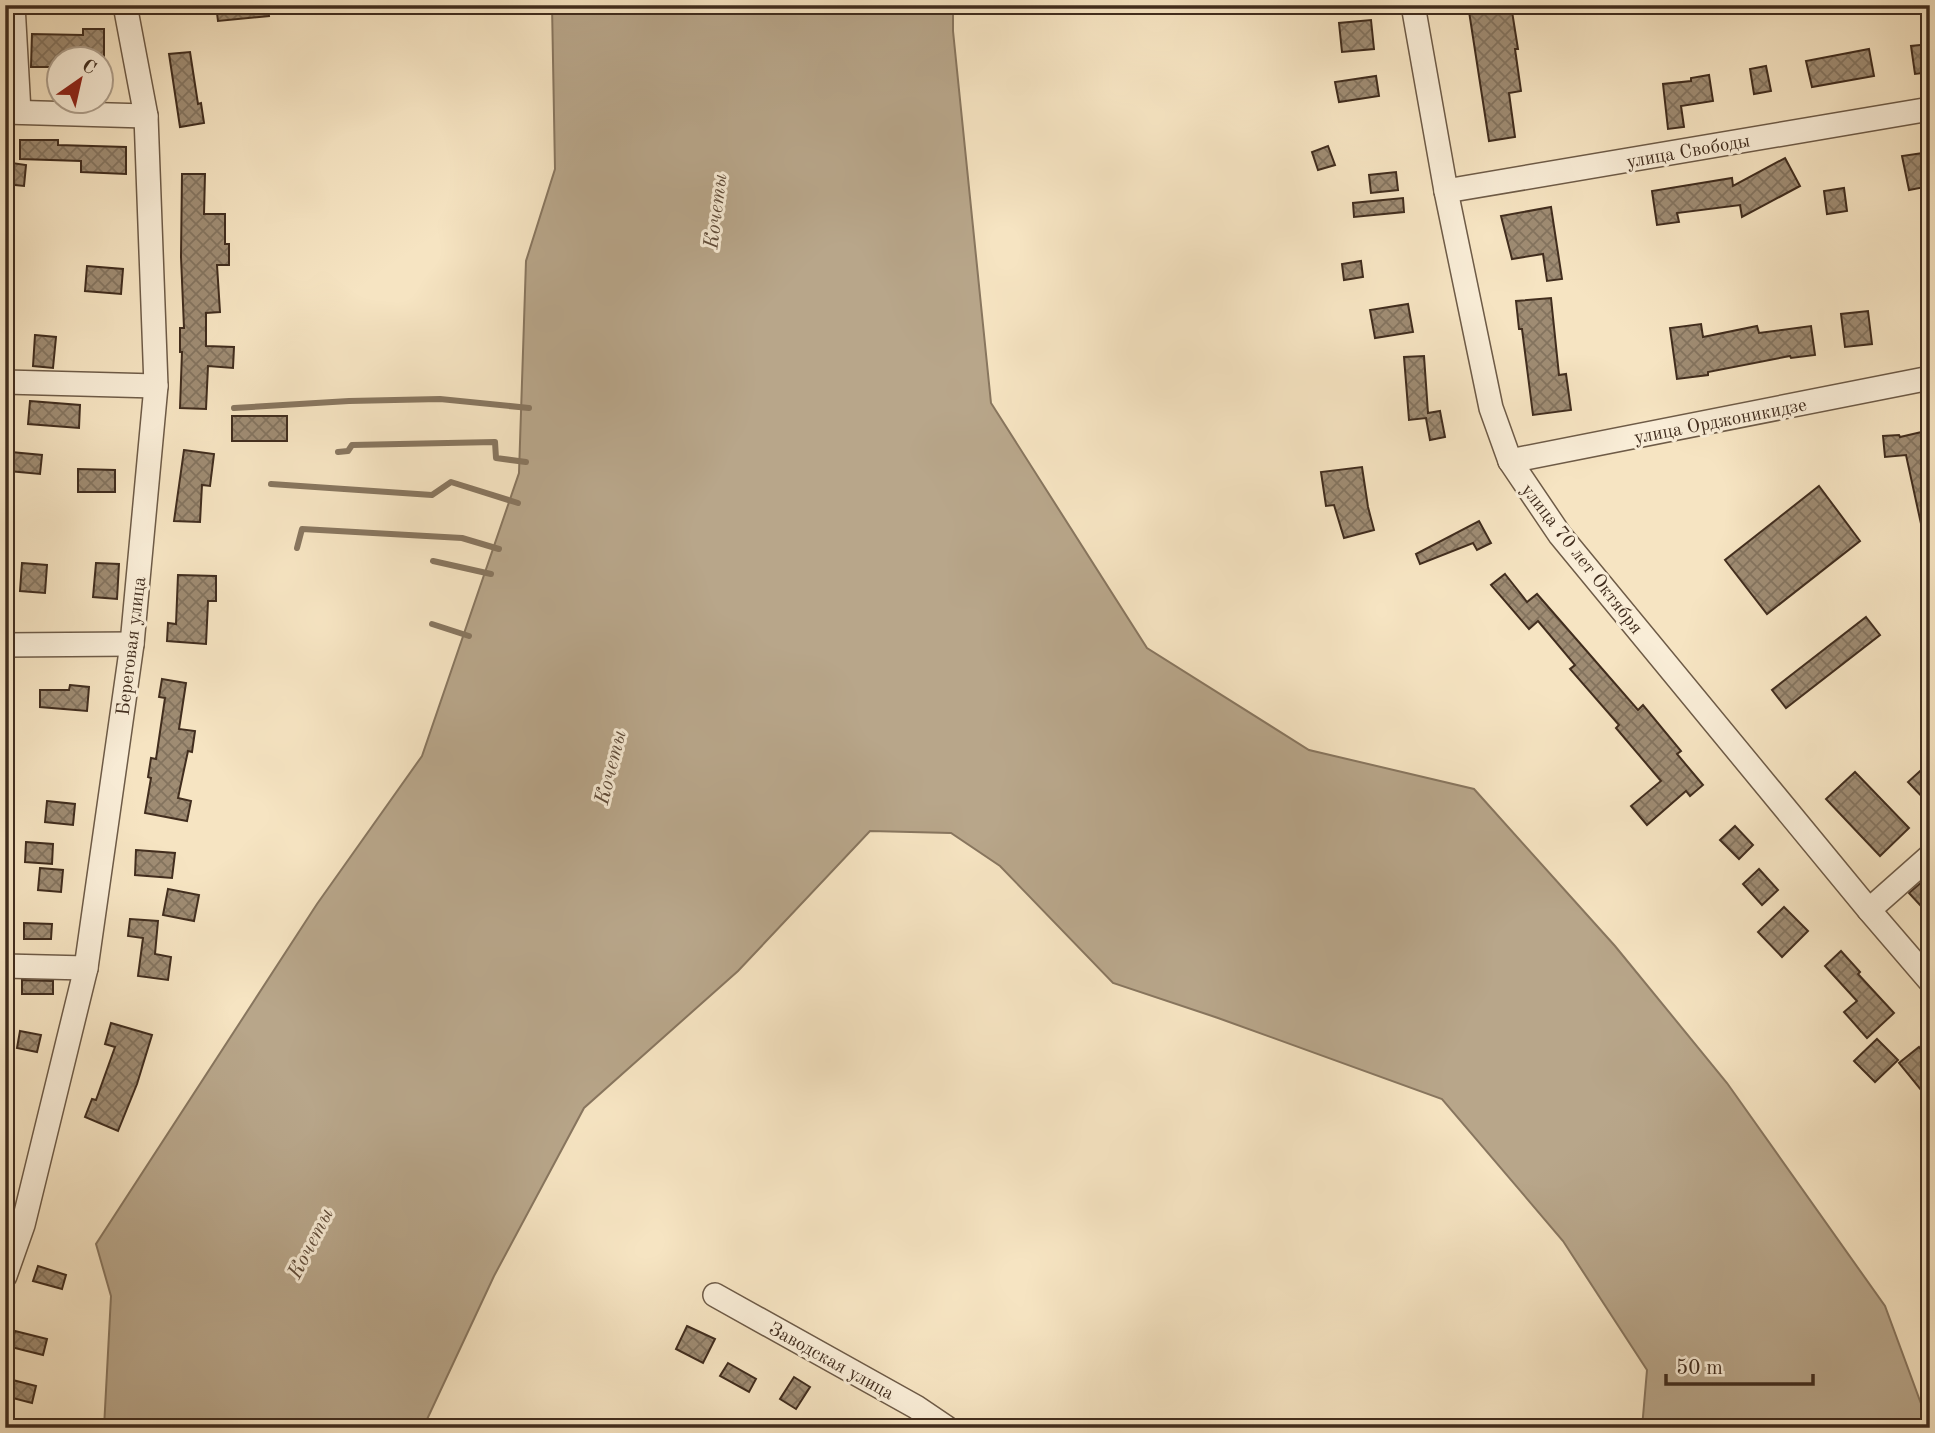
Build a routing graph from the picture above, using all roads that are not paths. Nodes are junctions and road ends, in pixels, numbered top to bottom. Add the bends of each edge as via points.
1 (13, 5) edge
2 (125, 5) edge
3 (1413, 5) edge
4 (1930, 109) edge
5 (12, 112) edge
6 (146, 116) junction
7 (1446, 191) junction
8 (1930, 378) edge
9 (5, 382) edge
10 (156, 386) junction
11 (1510, 461) junction
12 (132, 644) junction
13 (5, 645) edge
14 (1930, 856) edge
15 (1869, 911) junction
16 (5, 966) edge
17 (86, 968) junction
18 (1930, 981) edge
19 (14, 1225) edge
20 (5, 1276) edge
21 (715, 1295) dead end
22 (947, 1428) edge

1 - 5 street
2 - 6 street, Береговая улица
3 - 7 street, улица 70 лет Октября
4 - 7 street, улица Свободы
5 - 6 street
6 - 10 street, Береговая улица
7 - 11 street, улица 70 лет Октября via 1491,408
8 - 11 street, улица Орджоникидзе
9 - 10 street
10 - 12 street, Береговая улица
11 - 15 street, улица 70 лет Октября via 1560,535
12 - 13 street
12 - 17 street, Береговая улица
14 - 15 street
15 - 18 street, улица 70 лет Октября
16 - 17 street
17 - 19 street, Береговая улица
19 - 20 street, Береговая улица
21 - 22 street, Заводская улица

